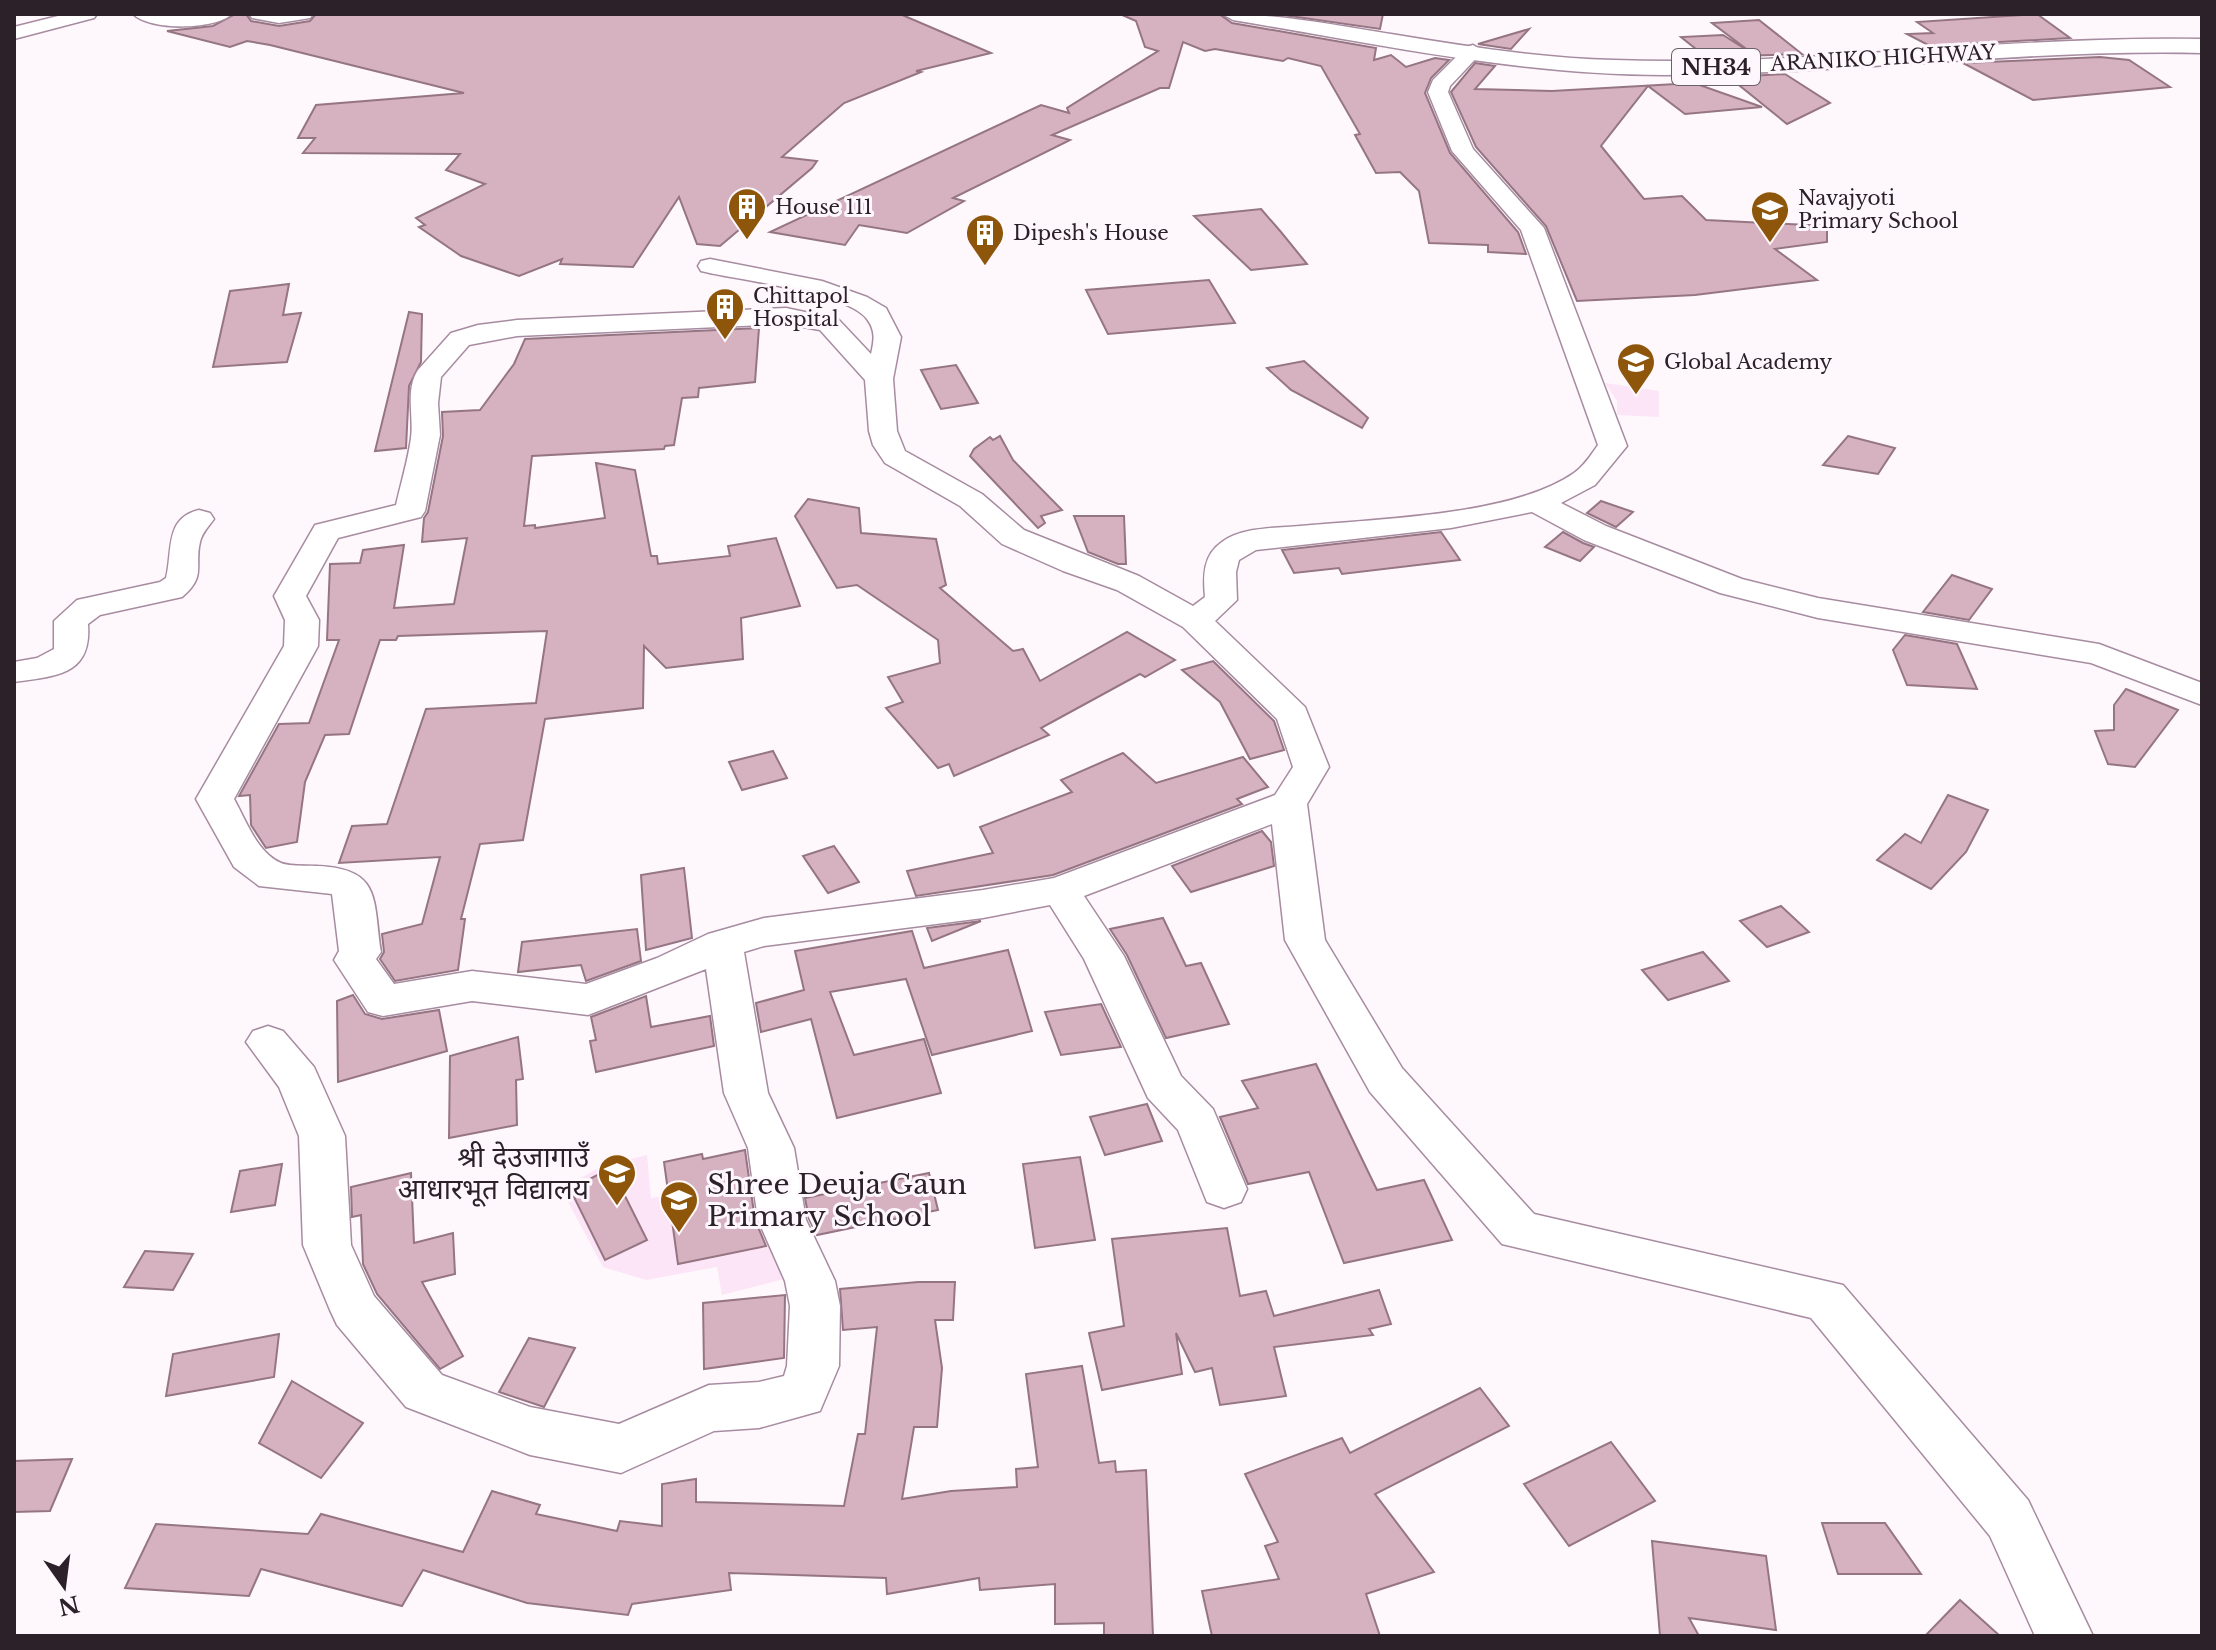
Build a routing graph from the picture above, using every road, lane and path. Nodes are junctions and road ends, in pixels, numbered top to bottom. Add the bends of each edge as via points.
1 (142, 14) edge
2 (223, 14) edge
3 (258, 14) edge
4 (304, 14) edge
5 (1233, 14) edge
6 (79, 15) edge
7 (14, 33) edge
8 (2202, 46) edge
9 (1473, 51) junction
10 (710, 266) dead end
11 (879, 379) junction
12 (1536, 502) junction
13 (199, 519) dead end
14 (1195, 620) junction
15 (14, 672) edge
16 (2202, 695) edge
17 (1288, 804) junction
18 (1060, 890) junction
19 (722, 944) junction
20 (268, 1042) dead end
21 (1224, 1189) dead end
22 (2064, 1636) edge

1 - 2 street via 176,23
3 - 4 street
5 - 9 highway, ARANIKO HIGHWAY / NH34
6 - 7 street
8 - 9 highway, ARANIKO HIGHWAY / NH34 via 2111,45 1662,68
9 - 12 street via 1438,92 1463,151 1532,228 1613,446 1584,480
10 - 11 street via 813,286 877,313 888,337
11 - 14 street via 883,431 895,457 971,500 1013,537 1128,583
11 - 19 street via 829,324 786,316 517,328 460,339 428,376 426,435 410,511 326,532 290,596 302,620 301,646 215,799 248,858 273,877 340,880 351,889 360,952 355,960 383,1001 472,986 588,1000
12 - 14 street via 1234,546 1222,559 1221,600
12 - 16 street via 1595,533 1731,586 1818,608 2099,654
13 - 15 street via 181,544 185,577 180,585 89,607 71,621 72,649 67,657
14 - 17 street via 1293,715 1311,767
17 - 18 street
17 - 22 street via 1305,940 1386,1080 1519,1230 1826,1300 2009,1518
18 - 19 street via 764,932
18 - 21 street via 1103,956 1164,1086 1197,1121
19 - 20 street via 746,1093 771,1148 782,1220 810,1281 815,1306 813,1366 802,1395 709,1408 621,1449 530,1431 424,1391 355,1310 327,1245 322,1136 298,1079

